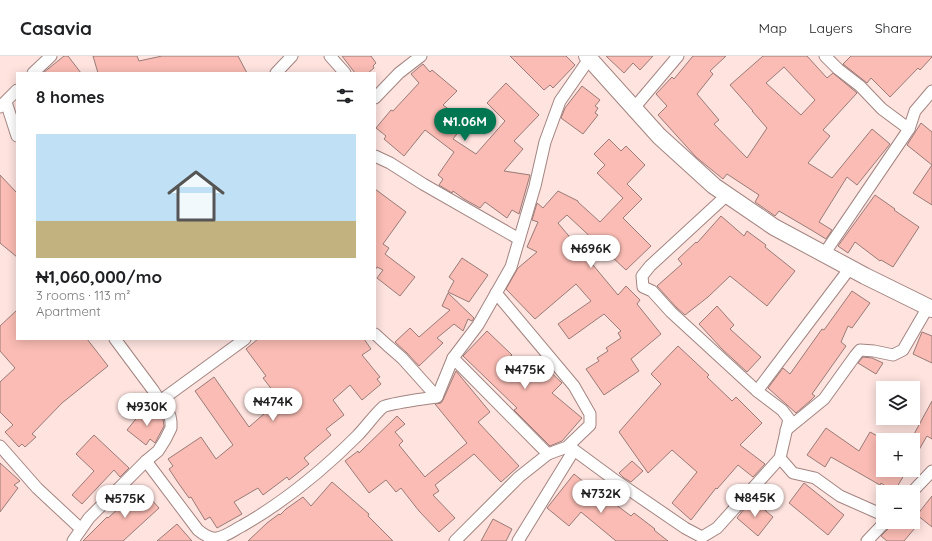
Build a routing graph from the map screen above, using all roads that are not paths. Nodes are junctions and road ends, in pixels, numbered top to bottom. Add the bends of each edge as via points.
1 (51, 56) edge
2 (292, 56) edge
3 (330, 56) edge
4 (421, 56) edge
5 (678, 56) edge
6 (825, 56) edge
7 (588, 57) edge
8 (34, 72) edge
9 (277, 72) edge
10 (344, 72) edge
11 (16, 91) edge
12 (932, 91) edge
13 (376, 97) edge
14 (3, 105) edge
15 (634, 108) junction
16 (909, 129) junction
17 (16, 134) edge
18 (376, 156) edge
19 (726, 195) junction
20 (519, 240) junction
21 (824, 254) junction
22 (850, 268) junction
23 (496, 293) junction
24 (930, 308) edge
25 (376, 335) edge
26 (116, 340) edge
27 (244, 340) edge
28 (453, 358) junction
29 (757, 391) junction
30 (437, 397) junction
31 (160, 401) junction
32 (786, 430) junction
33 (0, 446) edge
34 (570, 449) junction
35 (548, 454) junction
36 (780, 458) junction
37 (146, 461) junction
38 (932, 471) edge
39 (919, 485) edge
40 (876, 511) edge
41 (81, 529) junction
42 (878, 529) edge
43 (206, 538) edge
44 (73, 541) edge
45 (455, 541) edge
46 (518, 541) edge
47 (867, 541) edge

1 - 8 street
2 - 9 street
3 - 10 street
4 - 13 street via 399,73
5 - 15 street
6 - 16 street via 882,109
7 - 15 street
7 - 20 street via 560,101 545,142
11 - 14 street
12 - 16 street via 916,111
14 - 17 street
15 - 19 street via 659,136
16 - 21 street
18 - 20 street
19 - 21 street via 774,227
19 - 29 street via 650,266 642,276 643,287 652,291 671,312
20 - 23 street via 511,267
21 - 22 street
22 - 24 street
22 - 29 street
23 - 28 street via 478,325
23 - 34 street via 574,386 590,414 590,425
24 - 32 street via 903,350 893,355 860,350 824,399
25 - 30 street via 402,358
26 - 31 street
27 - 31 street
28 - 30 street
28 - 35 street
29 - 32 street via 782,410 789,419
30 - 43 street via 384,406 325,466 274,506 219,538
31 - 37 street via 170,416 171,428 158,451
32 - 36 street
33 - 41 street via 37,488
34 - 35 street
34 - 36 street via 702,537 717,528
34 - 46 street
35 - 45 street via 519,477
36 - 40 street via 793,473 815,478 840,496
37 - 41 street
37 - 43 street
38 - 39 street
41 - 44 street
42 - 47 street

